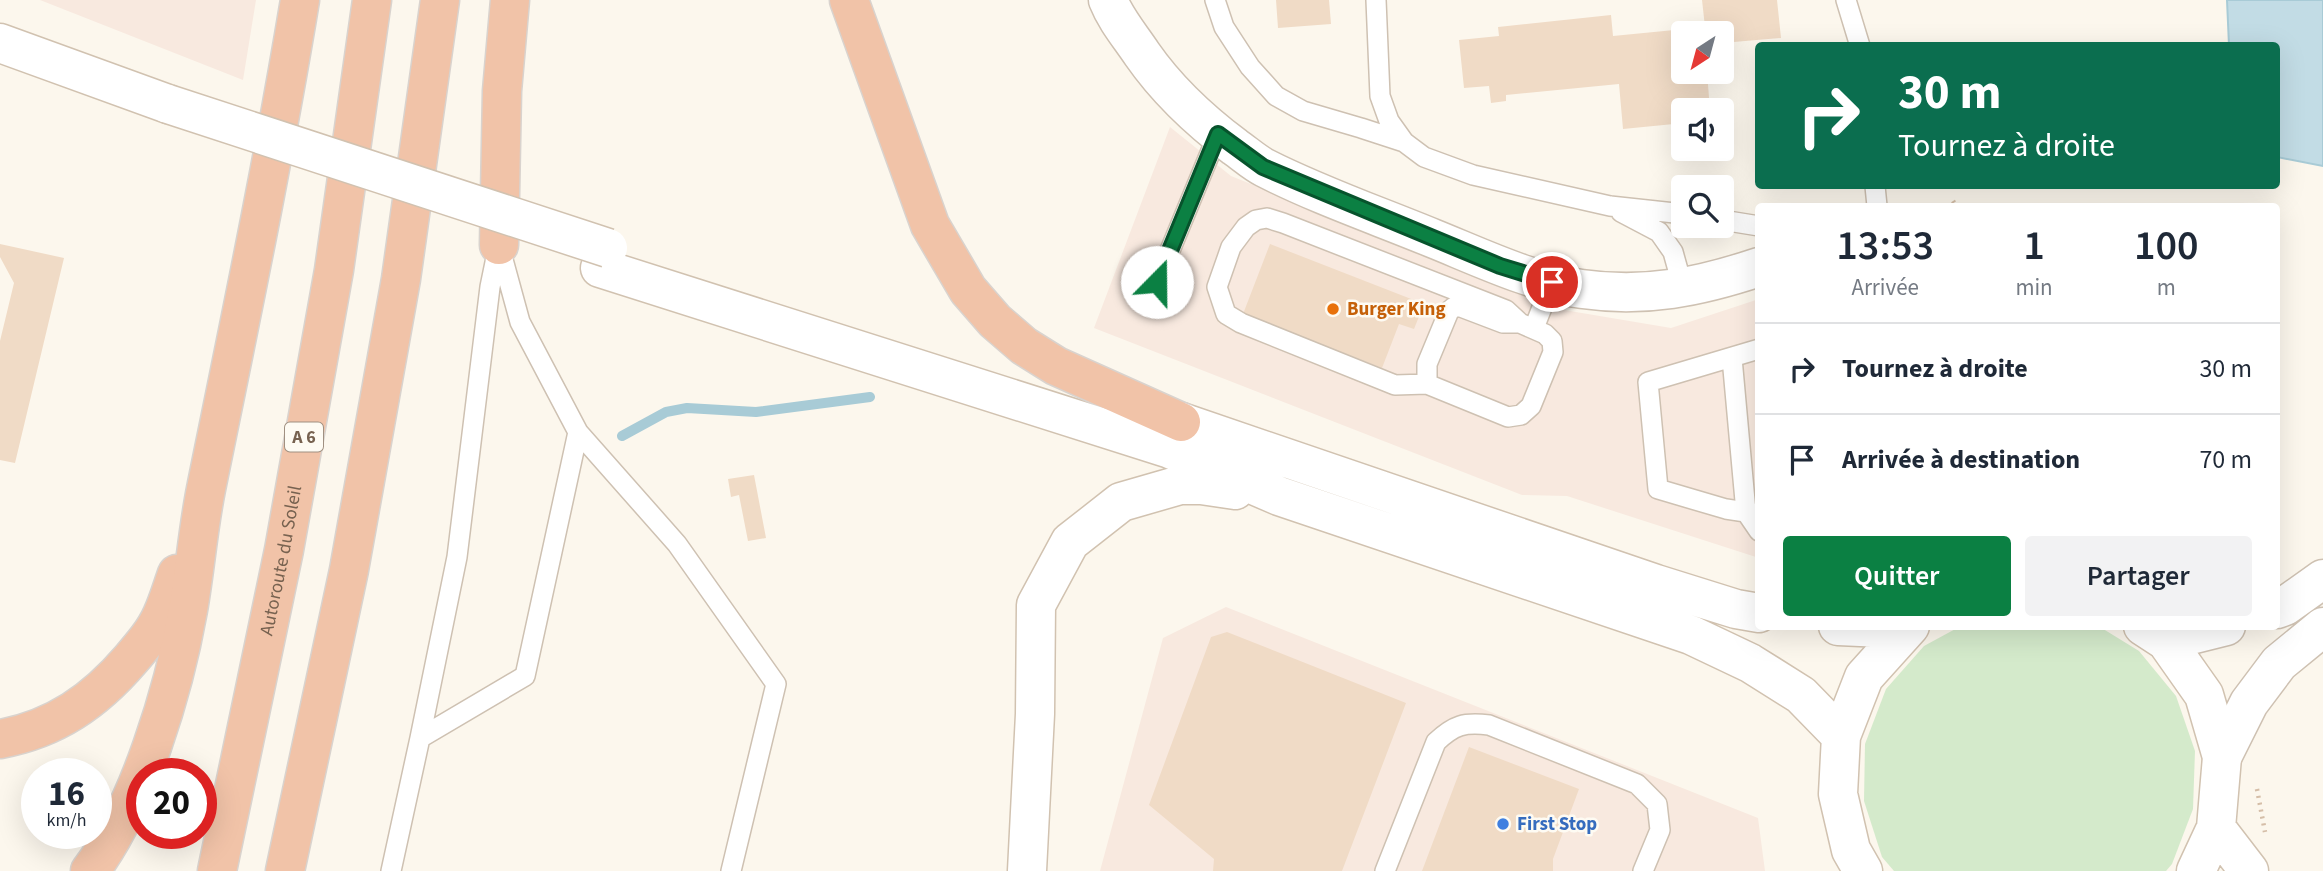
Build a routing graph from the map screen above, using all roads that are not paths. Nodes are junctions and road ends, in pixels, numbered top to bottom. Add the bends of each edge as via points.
1 (300, 0) edge
2 (372, 0) edge
3 (440, 0) edge
4 (510, 0) edge
5 (849, 0) edge
6 (1108, 0) edge
7 (1215, 0) edge
8 (1376, 0) edge
9 (1846, 0) edge
10 (1859, 42) edge
11 (0, 43) edge
12 (0, 71) edge
13 (165, 114) junction
14 (1218, 134) junction
15 (1404, 142) junction
16 (1610, 206) junction
17 (1671, 213) edge
18 (1734, 222) edge
19 (1755, 225) edge
20 (499, 245) junction
21 (604, 258) junction
22 (1755, 268) edge
23 (1157, 282) dead end
24 (1552, 282) junction
25 (1683, 288) junction
26 (1527, 326) junction
27 (1755, 350) edge
28 (1732, 358) junction
29 (1427, 384) junction
30 (1181, 422) junction
31 (578, 432) junction
32 (1279, 496) junction
33 (201, 513) junction
34 (1752, 513) edge
35 (2323, 579) edge
36 (2280, 608) edge
37 (1755, 612) edge
38 (2323, 627) edge
39 (1906, 630) edge
40 (2190, 630) edge
41 (2154, 634) edge
42 (1841, 736) junction
43 (421, 738) junction
44 (0, 739) edge
45 (2222, 758) junction
46 (2216, 828) junction
47 (2256, 856) edge
48 (1854, 864) edge
49 (90, 871) edge
50 (217, 871) edge
51 (285, 871) edge
52 (391, 871) edge
53 (732, 871) edge
54 (1027, 871) edge
55 (1385, 871) edge
56 (1643, 871) edge
57 (2196, 871) edge

1 - 33 highway
2 - 50 highway, Autoroute du Soleil / A 6 via 334,270 287,536
3 - 51 highway via 401,279 354,544
4 - 20 highway via 502,91
5 - 30 highway via 930,225 968,290 995,321 1056,366
6 - 14 main road via 1156,74
7 - 15 lane via 1224,27 1276,96 1303,111
8 - 15 lane via 1380,96 1389,121
9 - 10 lane
11 - 13 main road
12 - 13 main road
13 - 21 main road, bridge
14 - 23 lane
14 - 24 main road via 1263,167 1500,266
15 - 16 lane via 1424,157 1473,175
16 - 17 lane
16 - 25 lane via 1659,232 1673,253
18 - 19 lane
20 - 31 lane via 520,322
20 - 43 lane via 457,557
21 - 30 main road via 1055,392
21 - 32 main road via 1170,450
22 - 25 main road
24 - 25 main road via 1633,293
24 - 26 lane
26 - 29 lane via 1454,307 1427,364
26 - 29 lane via 1552,341 1553,352 1531,406 1521,415 1508,416
26 - 29 lane via 1506,310 1283,223 1267,218 1246,227 1231,247 1217,287 1226,314 1395,385
27 - 28 lane
28 - 34 lane
28 - 34 lane via 1648,382 1658,489
30 - 37 main road
31 - 43 lane via 525,676
31 - 53 lane via 677,544 776,684
32 - 42 main road via 1690,635 1750,663 1801,695
32 - 54 main road via 1180,485 1121,502 1070,542 1036,604
33 - 44 highway via 162,616 112,682 59,719
33 - 49 highway via 188,610 154,740 130,800
35 - 36 main road
38 - 45 main road via 2279,663 2249,703
39 - 42 main road via 1864,677
40 - 41 main road
41 - 45 main road via 2204,695
42 - 48 main road via 1838,794
43 - 52 lane
45 - 46 main road
46 - 47 main road
46 - 57 main road
55 - 56 lane via 1436,742 1449,729 1470,723 1489,725 1637,784 1657,804 1660,830

